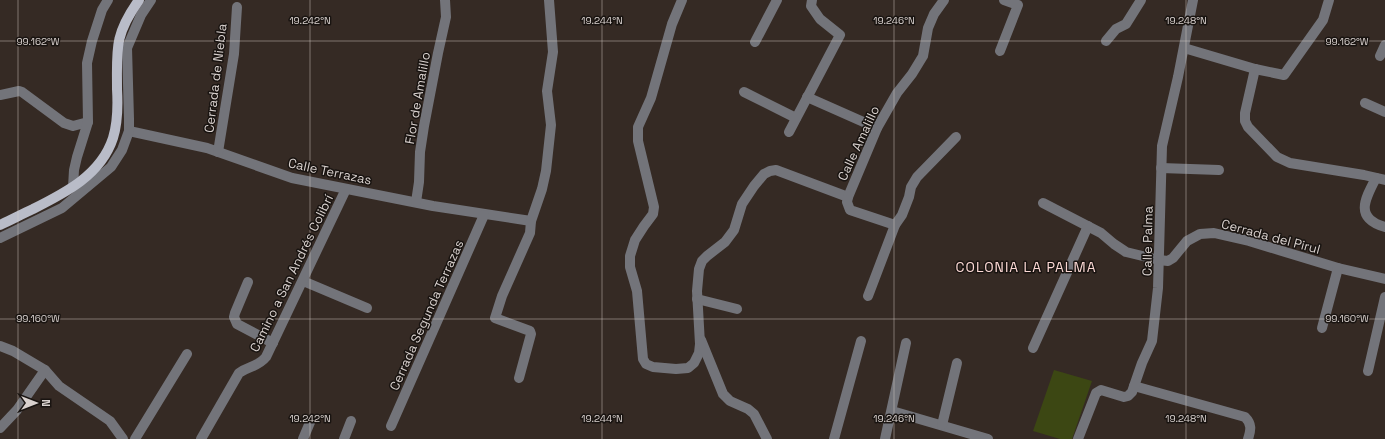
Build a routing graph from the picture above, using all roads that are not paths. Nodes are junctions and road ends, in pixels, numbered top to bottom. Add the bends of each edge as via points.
1 (108, 0) edge
2 (139, 0) edge
3 (151, 0) edge
4 (445, 0) edge
5 (549, 0) edge
6 (682, 0) edge
7 (777, 0) edge
8 (812, 0) edge
9 (944, 0) edge
10 (1004, 0) edge
11 (1142, 0) edge
12 (1193, 0) edge
13 (1329, 0) edge
14 (237, 7) dead end
15 (1106, 41) dead end
16 (755, 42) dead end
17 (1385, 45) edge
18 (1184, 48) junction
19 (1000, 51) dead end
20 (1380, 56) dead end
21 (1255, 69) junction
22 (744, 92) dead end
23 (0, 95) edge
24 (807, 97) junction
25 (1365, 103) dead end
26 (1385, 112) edge
27 (796, 118) junction
28 (88, 122) junction
29 (877, 128) junction
30 (129, 131) junction
31 (789, 132) dead end
32 (956, 137) dead end
33 (218, 152) junction
34 (1161, 168) junction
35 (1219, 170) dead end
36 (1380, 179) edge
37 (73, 187) junction
38 (346, 189) junction
39 (848, 197) junction
40 (416, 202) junction
41 (1042, 203) dead end
42 (484, 215) junction
43 (531, 222) junction
44 (0, 225) edge
45 (895, 225) junction
46 (1088, 226) junction
47 (1385, 227) edge
48 (0, 238) edge
49 (1159, 260) junction
50 (1338, 268) junction
51 (1385, 279) edge
52 (303, 281) junction
53 (248, 282) dead end
54 (868, 296) dead end
55 (1385, 297) edge
56 (697, 299) junction
57 (367, 308) dead end
58 (737, 309) dead end
59 (1322, 328) dead end
60 (699, 339) junction
61 (861, 341) dead end
62 (273, 343) junction
63 (906, 343) dead end
64 (0, 346) edge
65 (1034, 348) dead end
66 (187, 354) dead end
67 (957, 363) dead end
68 (45, 370) junction
69 (1368, 371) dead end
70 (519, 378) dead end
71 (1134, 386) junction
72 (892, 411) junction
73 (311, 420) dead end
74 (351, 421) dead end
75 (942, 425) junction
76 (391, 426) dead end
77 (0, 428) edge
78 (964, 435) edge
79 (122, 439) edge
80 (135, 439) edge
81 (201, 439) edge
82 (304, 439) edge
83 (344, 439) edge
84 (767, 439) edge
85 (834, 439) edge
86 (885, 439) edge
87 (988, 439) edge
88 (1078, 439) edge
89 (1248, 439) edge

1 - 28 street via 102,10 87,63
2 - 37 main road via 125,21 118,42 118,111 112,140 107,152 92,172
3 - 30 street via 141,15 127,48
4 - 40 street, Flor de Amalillo via 446,17 422,139
5 - 43 street via 553,52 547,91 551,125 546,171
6 - 60 street via 672,24 651,98 638,127 638,141 654,207 653,214 635,240 630,256 630,267 637,291 643,359 646,364 654,367 688,368 699,353
7 - 16 street
8 - 24 street via 811,6 820,19 840,35
9 - 29 street, Calle Amalillo via 928,28 923,56
10 - 19 street via 1018,4
11 - 15 street via 1126,24 1116,28
12 - 18 street, Calle Palma
13 - 21 street via 1323,20 1284,75
14 - 33 street, Cerrada de Niebla via 234,54
17 - 20 street
18 - 21 street
18 - 34 street, Calle Palma via 1162,146
21 - 36 street via 1245,121 1277,156 1290,163
22 - 27 street
23 - 28 street via 19,91 64,123 73,126
24 - 27 street
24 - 29 street
25 - 26 street
27 - 31 street
28 - 37 street via 77,157
29 - 39 street, Calle Amalillo
30 - 33 street, Calle Terrazas
30 - 48 street via 122,150 111,167 62,208
32 - 45 street via 917,177 902,215
33 - 38 street, Calle Terrazas via 292,178
34 - 35 street
34 - 49 street, Calle Palma
36 - 47 street via 1368,193 1365,211 1375,224
37 - 44 main road
38 - 40 street, Calle Terrazas
38 - 52 street, Camino a San Andrés Colibrí
39 - 45 street via 850,210
39 - 56 street, Calle Amalillo via 776,170 764,174 742,204 734,230 725,242 702,261
40 - 42 street, Calle Terrazas
41 - 46 street
42 - 43 street, Calle Terrazas
42 - 76 street, Cerrada Segunda Terrazas
43 - 70 street via 530,232 502,296 496,318 530,331
45 - 54 street
46 - 49 street via 1126,252
46 - 65 street
49 - 50 street, Cerrada del Pirul via 1168,261 1173,258 1187,241 1200,234 1214,233
49 - 71 street, Calle Palma via 1152,341
50 - 51 street, Cerrada del Pirul
50 - 59 street
52 - 57 street
52 - 62 street, Camino a San Andrés Colibrí
53 - 62 street via 234,313 235,320 237,324
55 - 69 street
56 - 58 street
56 - 60 street, Calle Amalillo
60 - 84 street via 723,394 754,414
61 - 85 street
62 - 81 street, Camino a San Andrés Colibrí via 261,363 239,373
63 - 72 street
64 - 68 street
66 - 80 street
67 - 75 street
68 - 77 street via 17,410
68 - 79 street via 59,386 110,421
71 - 88 street via 1132,392 1124,397 1100,390 1096,393
71 - 89 street via 1245,417 1250,422
72 - 75 street
72 - 86 street
73 - 82 street
74 - 83 street
75 - 78 street
78 - 87 street

